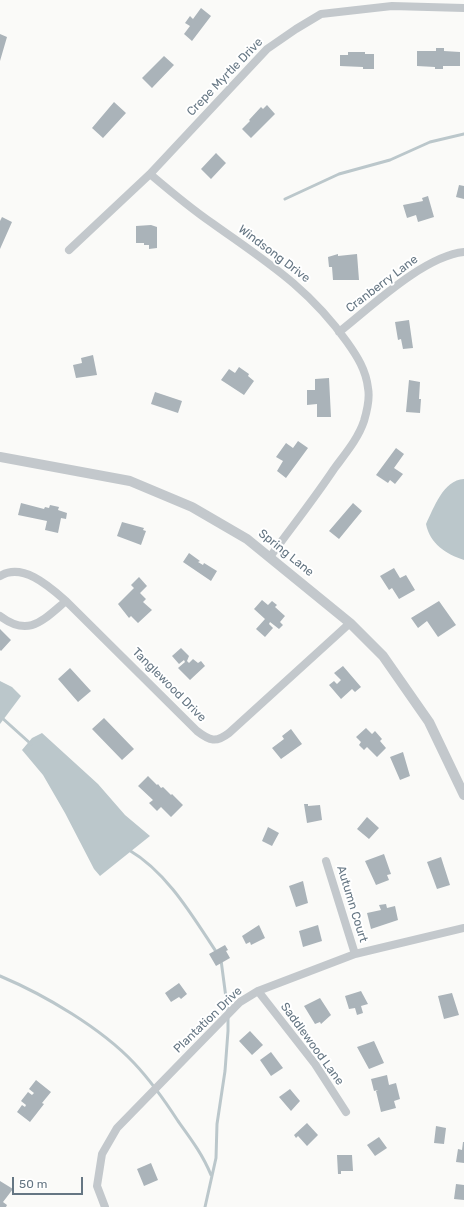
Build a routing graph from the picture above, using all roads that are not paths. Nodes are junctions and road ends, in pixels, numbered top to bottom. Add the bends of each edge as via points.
1 (392, 3) edge
2 (464, 8) edge
3 (150, 174) junction
4 (69, 250) dead end
5 (464, 252) edge
6 (339, 332) junction
7 (0, 457) edge
8 (270, 557) junction
9 (0, 576) edge
10 (66, 601) junction
11 (0, 616) edge
12 (350, 623) junction
13 (464, 795) edge
14 (326, 861) dead end
15 (464, 928) edge
16 (355, 954) junction
17 (258, 991) junction
18 (346, 1112) dead end
19 (105, 1207) edge

1 - 2 street, Crepe Myrtle Drive
1 - 3 street, Crepe Myrtle Drive via 321,14 267,49
3 - 4 street, Crepe Myrtle Drive
3 - 6 street, Windsong Drive via 210,222 288,277 308,295
5 - 6 street, Cranberry Lane via 433,261 412,274
6 - 8 street, Windsong Drive via 365,372 369,389 364,421 356,438 322,489
7 - 8 street, Spring Lane via 130,481 192,507 247,539
8 - 12 street, Spring Lane
9 - 10 street, Tanglewood Drive via 12,573 31,575
10 - 11 street via 45,619 31,626 20,627
10 - 12 street, Tanglewood Drive via 197,731 214,740 230,733
12 - 13 street, Spring Lane via 383,656 429,722
14 - 16 street, Autumn Court
15 - 16 street, Plantation Drive
16 - 17 street, Plantation Drive
17 - 18 street, Saddlewood Lane via 315,1064
17 - 19 street, Plantation Drive via 240,1002 117,1128 102,1154 97,1186

